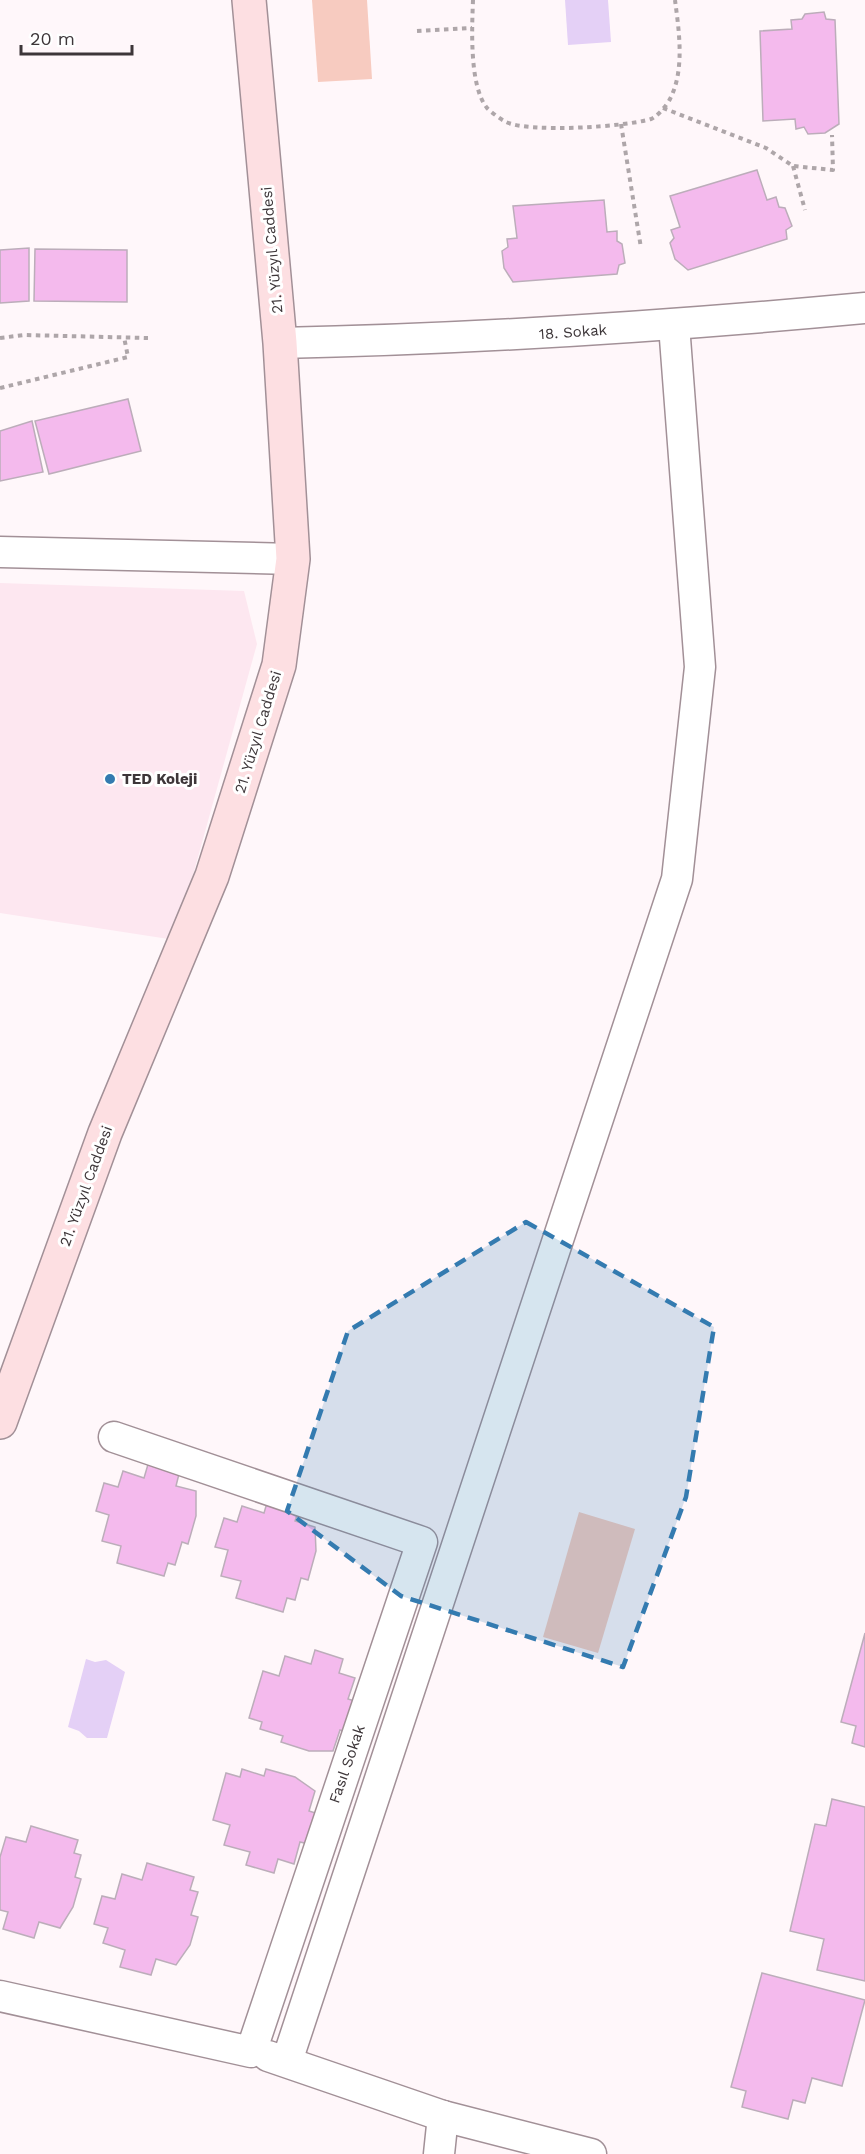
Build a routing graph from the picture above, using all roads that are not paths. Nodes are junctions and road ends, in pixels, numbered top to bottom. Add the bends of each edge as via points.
1 (249, 0) edge
2 (865, 308) edge
3 (674, 325) junction
4 (280, 343) junction
5 (0, 552) edge
6 (293, 559) junction
7 (0, 1422) edge
8 (114, 1437) dead end
9 (0, 1996) edge
10 (251, 2052) junction
11 (287, 2061) junction
12 (443, 2116) junction
13 (439, 2154) edge
14 (591, 2154) edge

1 - 4 street, 21. Yüzyıl Caddesi
2 - 3 street, 18. Sokak
3 - 4 street, 18. Sokak via 434,340
3 - 11 street via 700,667 677,879
4 - 6 street, 21. Yüzyıl Caddesi
5 - 6 street
6 - 7 street, 21. Yüzyıl Caddesi via 279,665 212,876 105,1133
8 - 10 street, Fasıl Sokak via 422,1542
9 - 10 street
10 - 11 street
11 - 12 street
12 - 13 street
12 - 14 street

